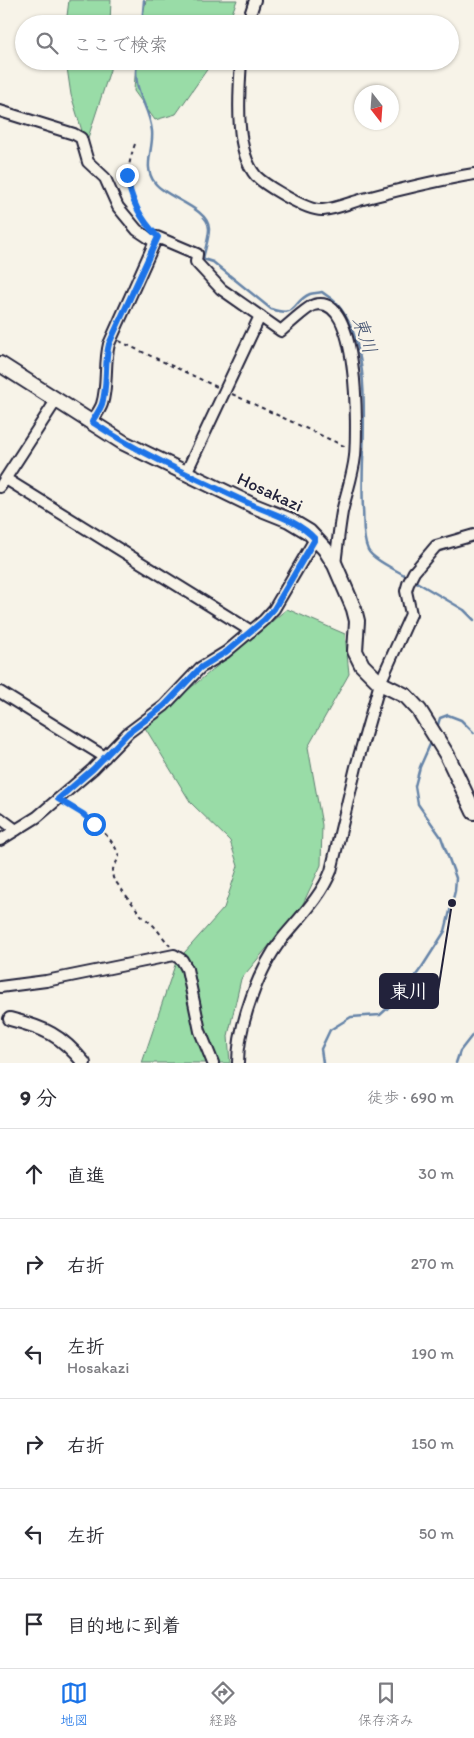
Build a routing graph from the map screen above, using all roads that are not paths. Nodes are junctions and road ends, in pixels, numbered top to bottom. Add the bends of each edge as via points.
1 (255, 0) edge
2 (250, 15) edge
3 (240, 70) edge
4 (0, 111) edge
5 (474, 174) edge
6 (156, 239) junction
7 (260, 316) junction
8 (0, 364) edge
9 (57, 399) junction
10 (92, 422) junction
11 (186, 473) junction
12 (3, 483) edge
13 (474, 535) edge
14 (315, 539) junction
15 (335, 565) junction
16 (251, 631) junction
17 (380, 684) junction
18 (0, 692) edge
19 (105, 757) junction
20 (474, 812) edge
21 (0, 818) edge
22 (16, 830) junction
23 (0, 840) edge
24 (0, 987) edge
25 (10, 1019) dead end
26 (84, 1063) edge
27 (213, 1063) edge
28 (238, 1063) edge

1 - 2 street
3 - 5 street via 241,124 248,163 256,176 271,188 298,203 322,210
4 - 6 street via 81,138 88,162 105,178 118,207 137,230
6 - 7 street via 197,254 196,262 221,289
6 - 10 street via 109,344 101,406
7 - 11 street
7 - 15 street via 281,331 313,305 323,304 335,310 348,340 356,403 355,457 342,513
8 - 9 main road, Hosakazi
9 - 10 main road, Hosakazi
9 - 12 street
10 - 11 main road, Hosakazi via 124,443
11 - 14 main road, Hosakazi via 289,520
12 - 16 street
13 - 17 street via 436,546 414,572 406,591 411,614
14 - 15 main road, Hosakazi
14 - 16 street via 274,609
15 - 17 main road, Hosakazi via 357,621 355,651 362,665
16 - 19 street via 200,668 164,706 128,733
17 - 20 main road, Hosakazi via 406,696 419,710 436,736
17 - 28 street via 327,883 281,940 263,970 240,1036
18 - 19 street
19 - 22 street via 37,817
21 - 22 street
22 - 23 street
24 - 27 street via 46,981 174,954 187,969 200,1031
25 - 26 street via 54,1034

